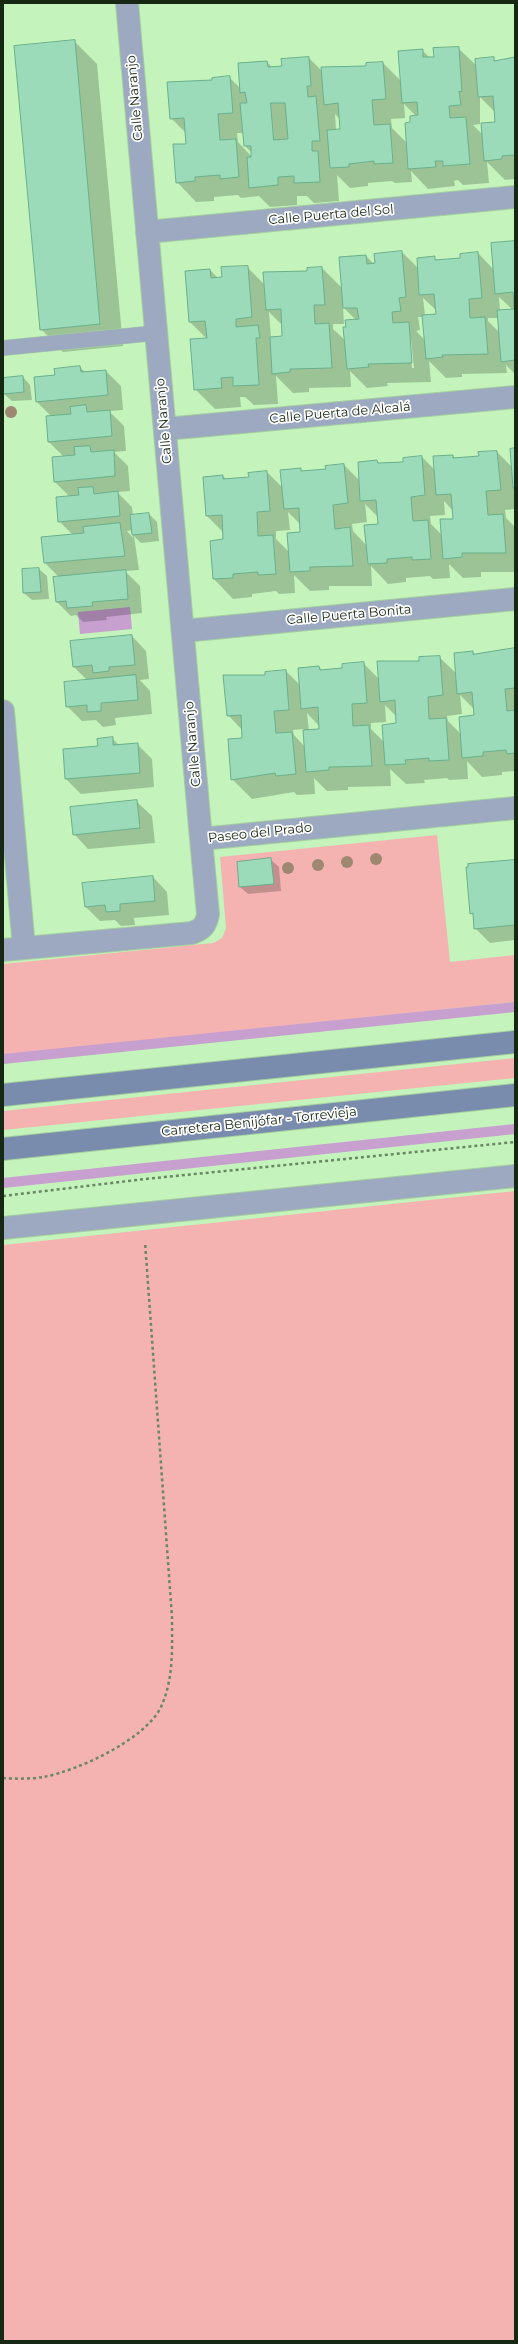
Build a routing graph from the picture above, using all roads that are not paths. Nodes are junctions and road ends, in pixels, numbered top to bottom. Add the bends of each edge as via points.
1 (127, 3) edge
2 (515, 197) edge
3 (147, 232) junction
4 (156, 333) junction
5 (3, 348) edge
6 (515, 397) edge
7 (165, 429) junction
8 (515, 599) edge
9 (183, 631) junction
10 (3, 711) edge
11 (515, 808) edge
12 (201, 839) junction
13 (13, 949) edge
14 (515, 1042) edge
15 (3, 1095) edge
16 (515, 1095) edge
17 (3, 1149) edge
18 (515, 1176) edge
19 (3, 1228) edge

1 - 3 street, Calle Naranjo
2 - 3 street, Calle Puerta del Sol
3 - 4 street, Calle Naranjo
4 - 5 lane
4 - 7 street, Calle Naranjo
6 - 7 street, Calle Puerta de Alcalá
7 - 9 street, Calle Naranjo
8 - 9 street, Calle Puerta Bonita
9 - 12 street, Calle Naranjo
10 - 13 street
11 - 12 street, Paseo del Prado
12 - 13 street, Paseo del Prado via 208,914 207,923 201,930 192,934
14 - 15 main road
16 - 17 main road, Carretera Benijófar - Torrevieja
18 - 19 street

